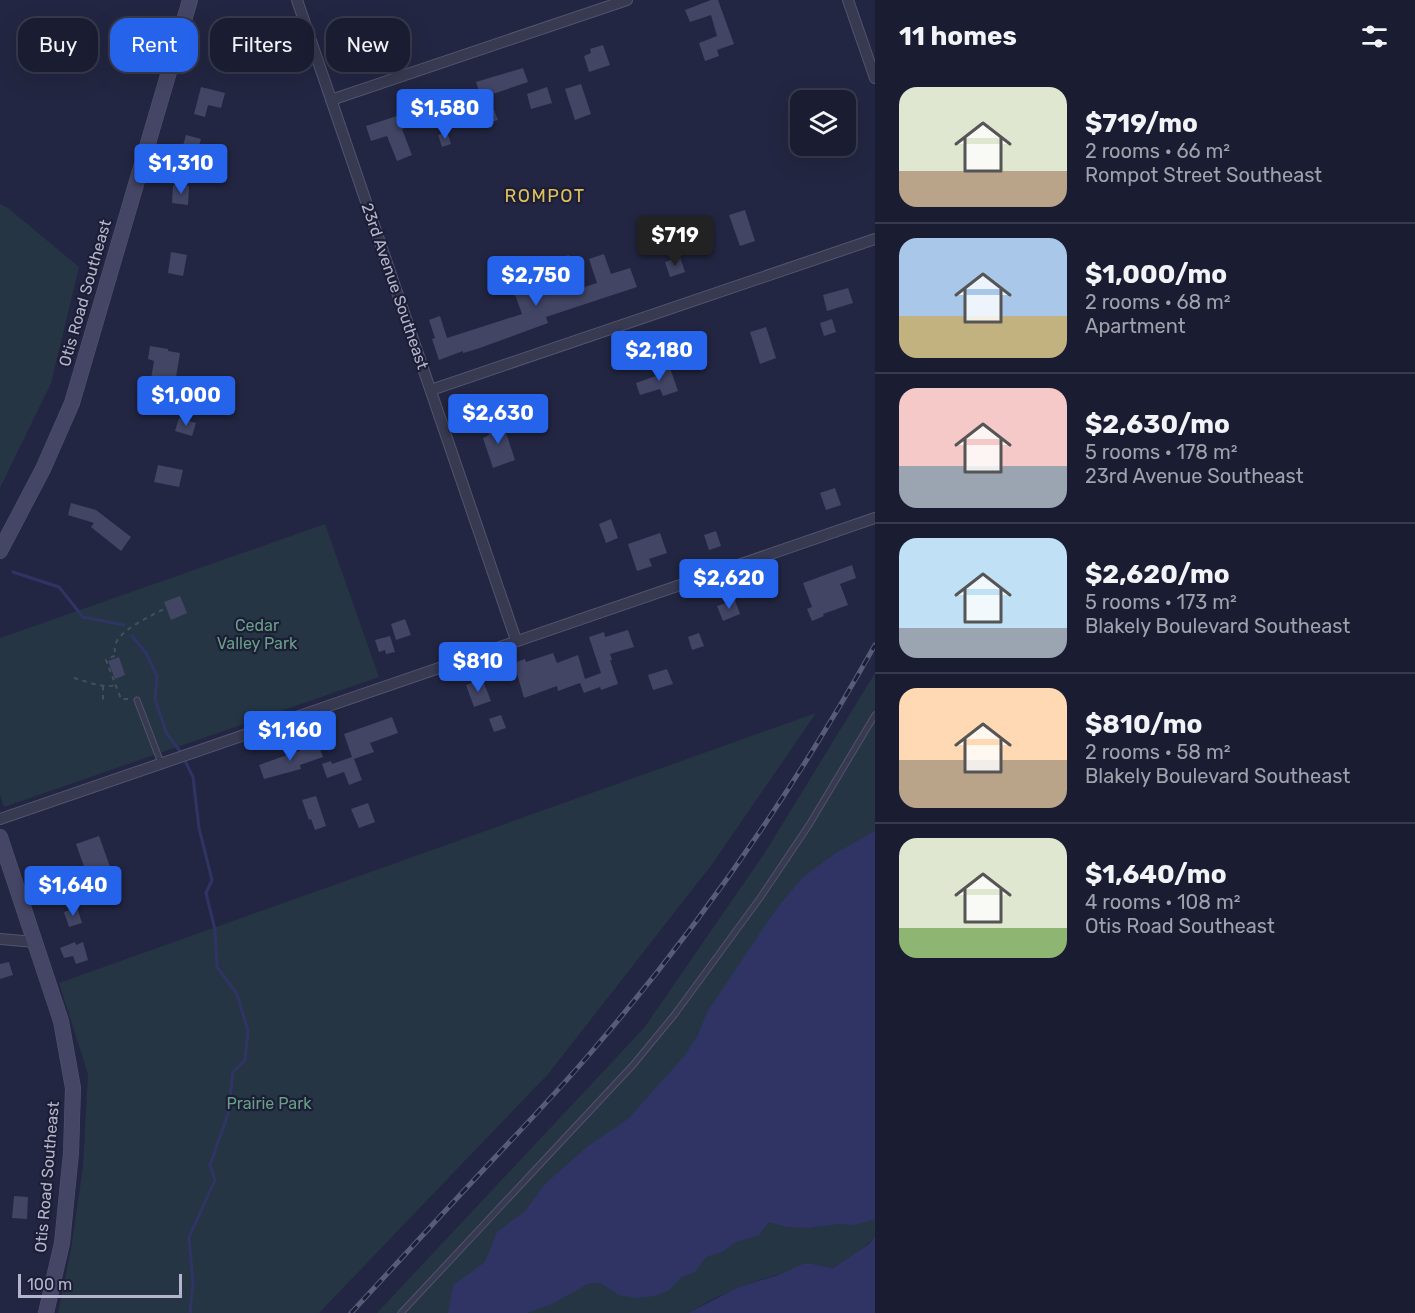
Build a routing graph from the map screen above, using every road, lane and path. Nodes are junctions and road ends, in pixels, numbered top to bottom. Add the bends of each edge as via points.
1 (190, 0) edge
2 (297, 0) edge
3 (627, 0) edge
4 (848, 0) edge
5 (875, 78) edge
6 (331, 100) junction
7 (875, 239) edge
8 (431, 390) junction
9 (875, 518) edge
10 (0, 551) edge
11 (166, 608) dead end
12 (516, 640) junction
13 (74, 678) dead end
14 (116, 685) junction
15 (102, 686) junction
16 (137, 700) joint
17 (103, 704) dead end
18 (875, 715) edge
19 (164, 762) junction
20 (0, 819) edge
21 (0, 837) edge
22 (0, 939) edge
23 (35, 942) junction
24 (46, 1313) edge
25 (401, 1313) edge

1 - 10 street, Otis Road Southeast via 72,403
2 - 6 street, 23rd Avenue Southeast
3 - 6 street
4 - 5 street
6 - 8 street, 23rd Avenue Southeast
7 - 8 street
8 - 12 street, 23rd Avenue Southeast
9 - 12 street
11 - 14 path via 135,624 118,639 116,655 106,660
12 - 19 street
13 - 15 path
14 - 15 path
14 - 16 path via 122,699
15 - 17 path
16 - 19 lane
18 - 25 lane via 803,834 675,1014 633,1065
19 - 20 street
21 - 23 street, Otis Road Southeast
22 - 23 street
23 - 24 street, Otis Road Southeast via 61,1022 73,1088 62,1243

